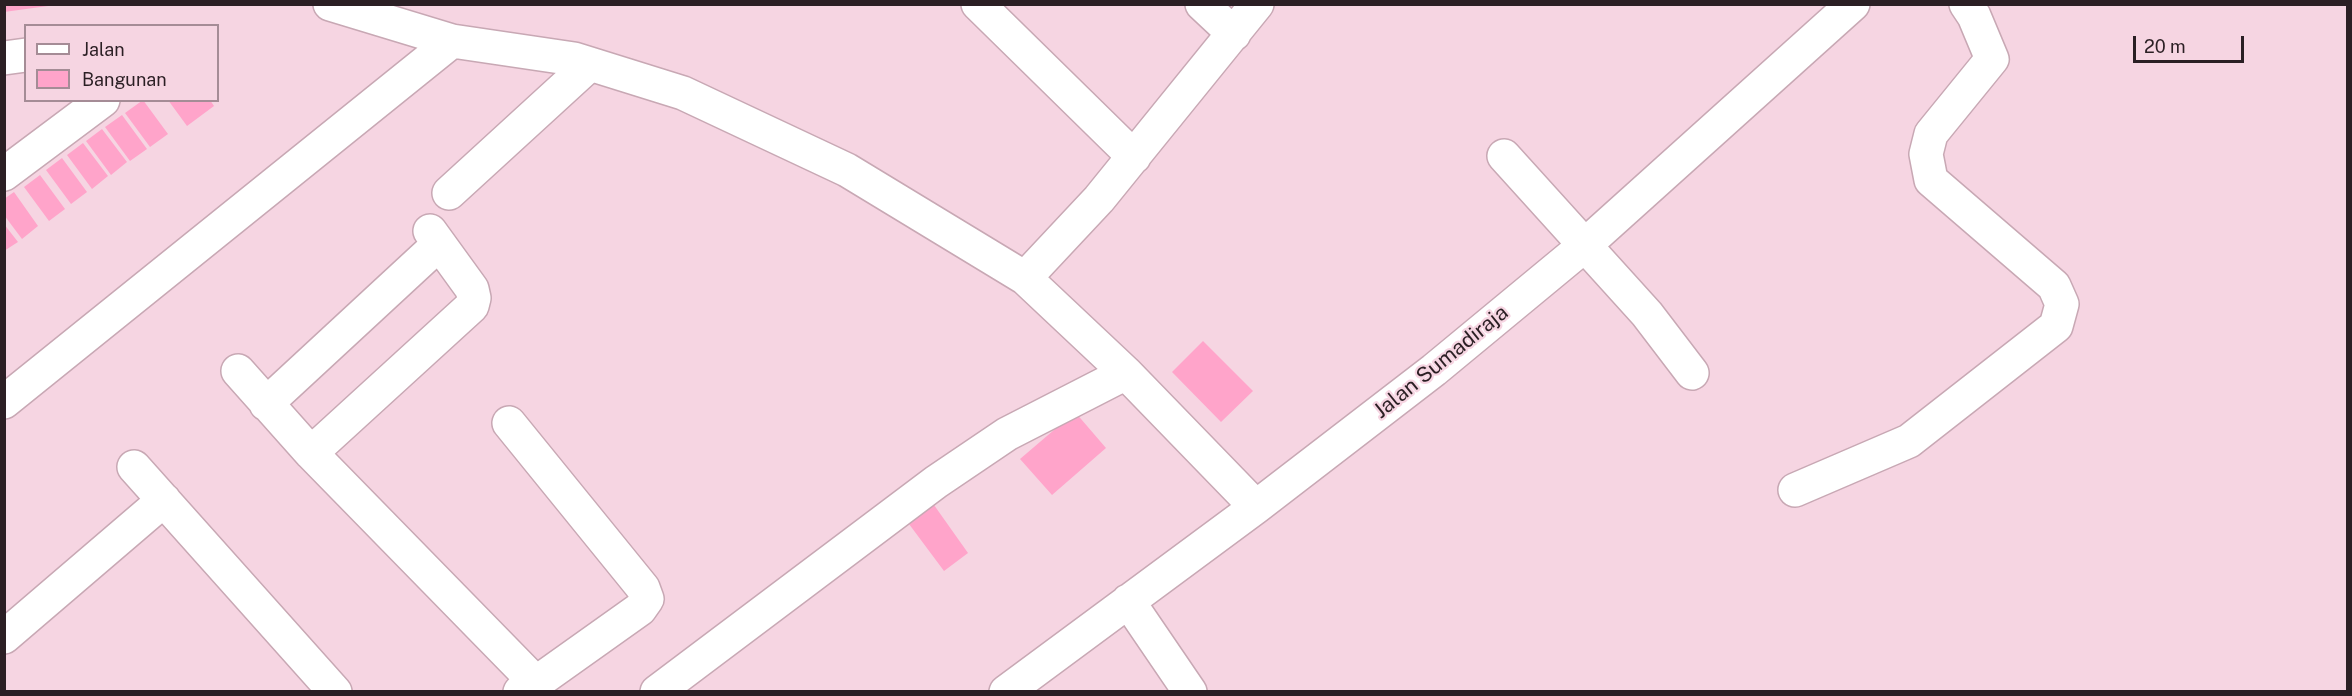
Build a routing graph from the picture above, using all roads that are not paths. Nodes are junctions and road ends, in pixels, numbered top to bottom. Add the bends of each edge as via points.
1 (330, 4) edge
2 (978, 4) edge
3 (1202, 4) edge
4 (1257, 4) edge
5 (1853, 4) edge
6 (1966, 4) edge
7 (1234, 34) junction
8 (452, 41) junction
9 (24, 54) edge
10 (4, 58) edge
11 (590, 64) junction
12 (100, 102) edge
13 (1504, 156) dead end
14 (1134, 157) junction
15 (4, 174) edge
16 (449, 193) dead end
17 (1584, 246) junction
18 (1025, 278) junction
19 (238, 371) dead end
20 (1126, 373) junction
21 (1692, 373) dead end
22 (4, 402) edge
23 (266, 404) junction
24 (508, 423) dead end
25 (311, 453) junction
26 (134, 467) dead end
27 (1795, 490) dead end
28 (164, 500) junction
29 (1256, 507) junction
30 (1128, 601) junction
31 (4, 637) edge
32 (528, 687) edge
33 (335, 692) edge
34 (657, 692) edge
35 (1006, 692) edge
36 (1190, 692) edge

1 - 8 street
2 - 14 street
3 - 7 street
4 - 7 street
5 - 17 street, Jalan Sumadiraja
6 - 27 street via 1992,59 1931,134 1926,154 1931,180 2054,286 2062,304 2056,326 1909,441
7 - 14 street
8 - 11 street
8 - 22 street
9 - 10 street
11 - 16 street
11 - 18 street via 683,93 847,170
12 - 15 street
13 - 17 street
14 - 18 street
17 - 21 street via 1647,314
17 - 29 street, Jalan Sumadiraja
18 - 20 street
19 - 23 street
20 - 29 street
20 - 34 street via 1008,434 936,482
23 - 25 street
23 - 25 street via 434,238 472,289 472,306
24 - 32 street via 643,588 647,599 640,609
25 - 32 street
26 - 28 street
28 - 31 street
28 - 33 street
29 - 30 street, Jalan Sumadiraja
30 - 35 street, Jalan Sumadiraja
30 - 36 street

